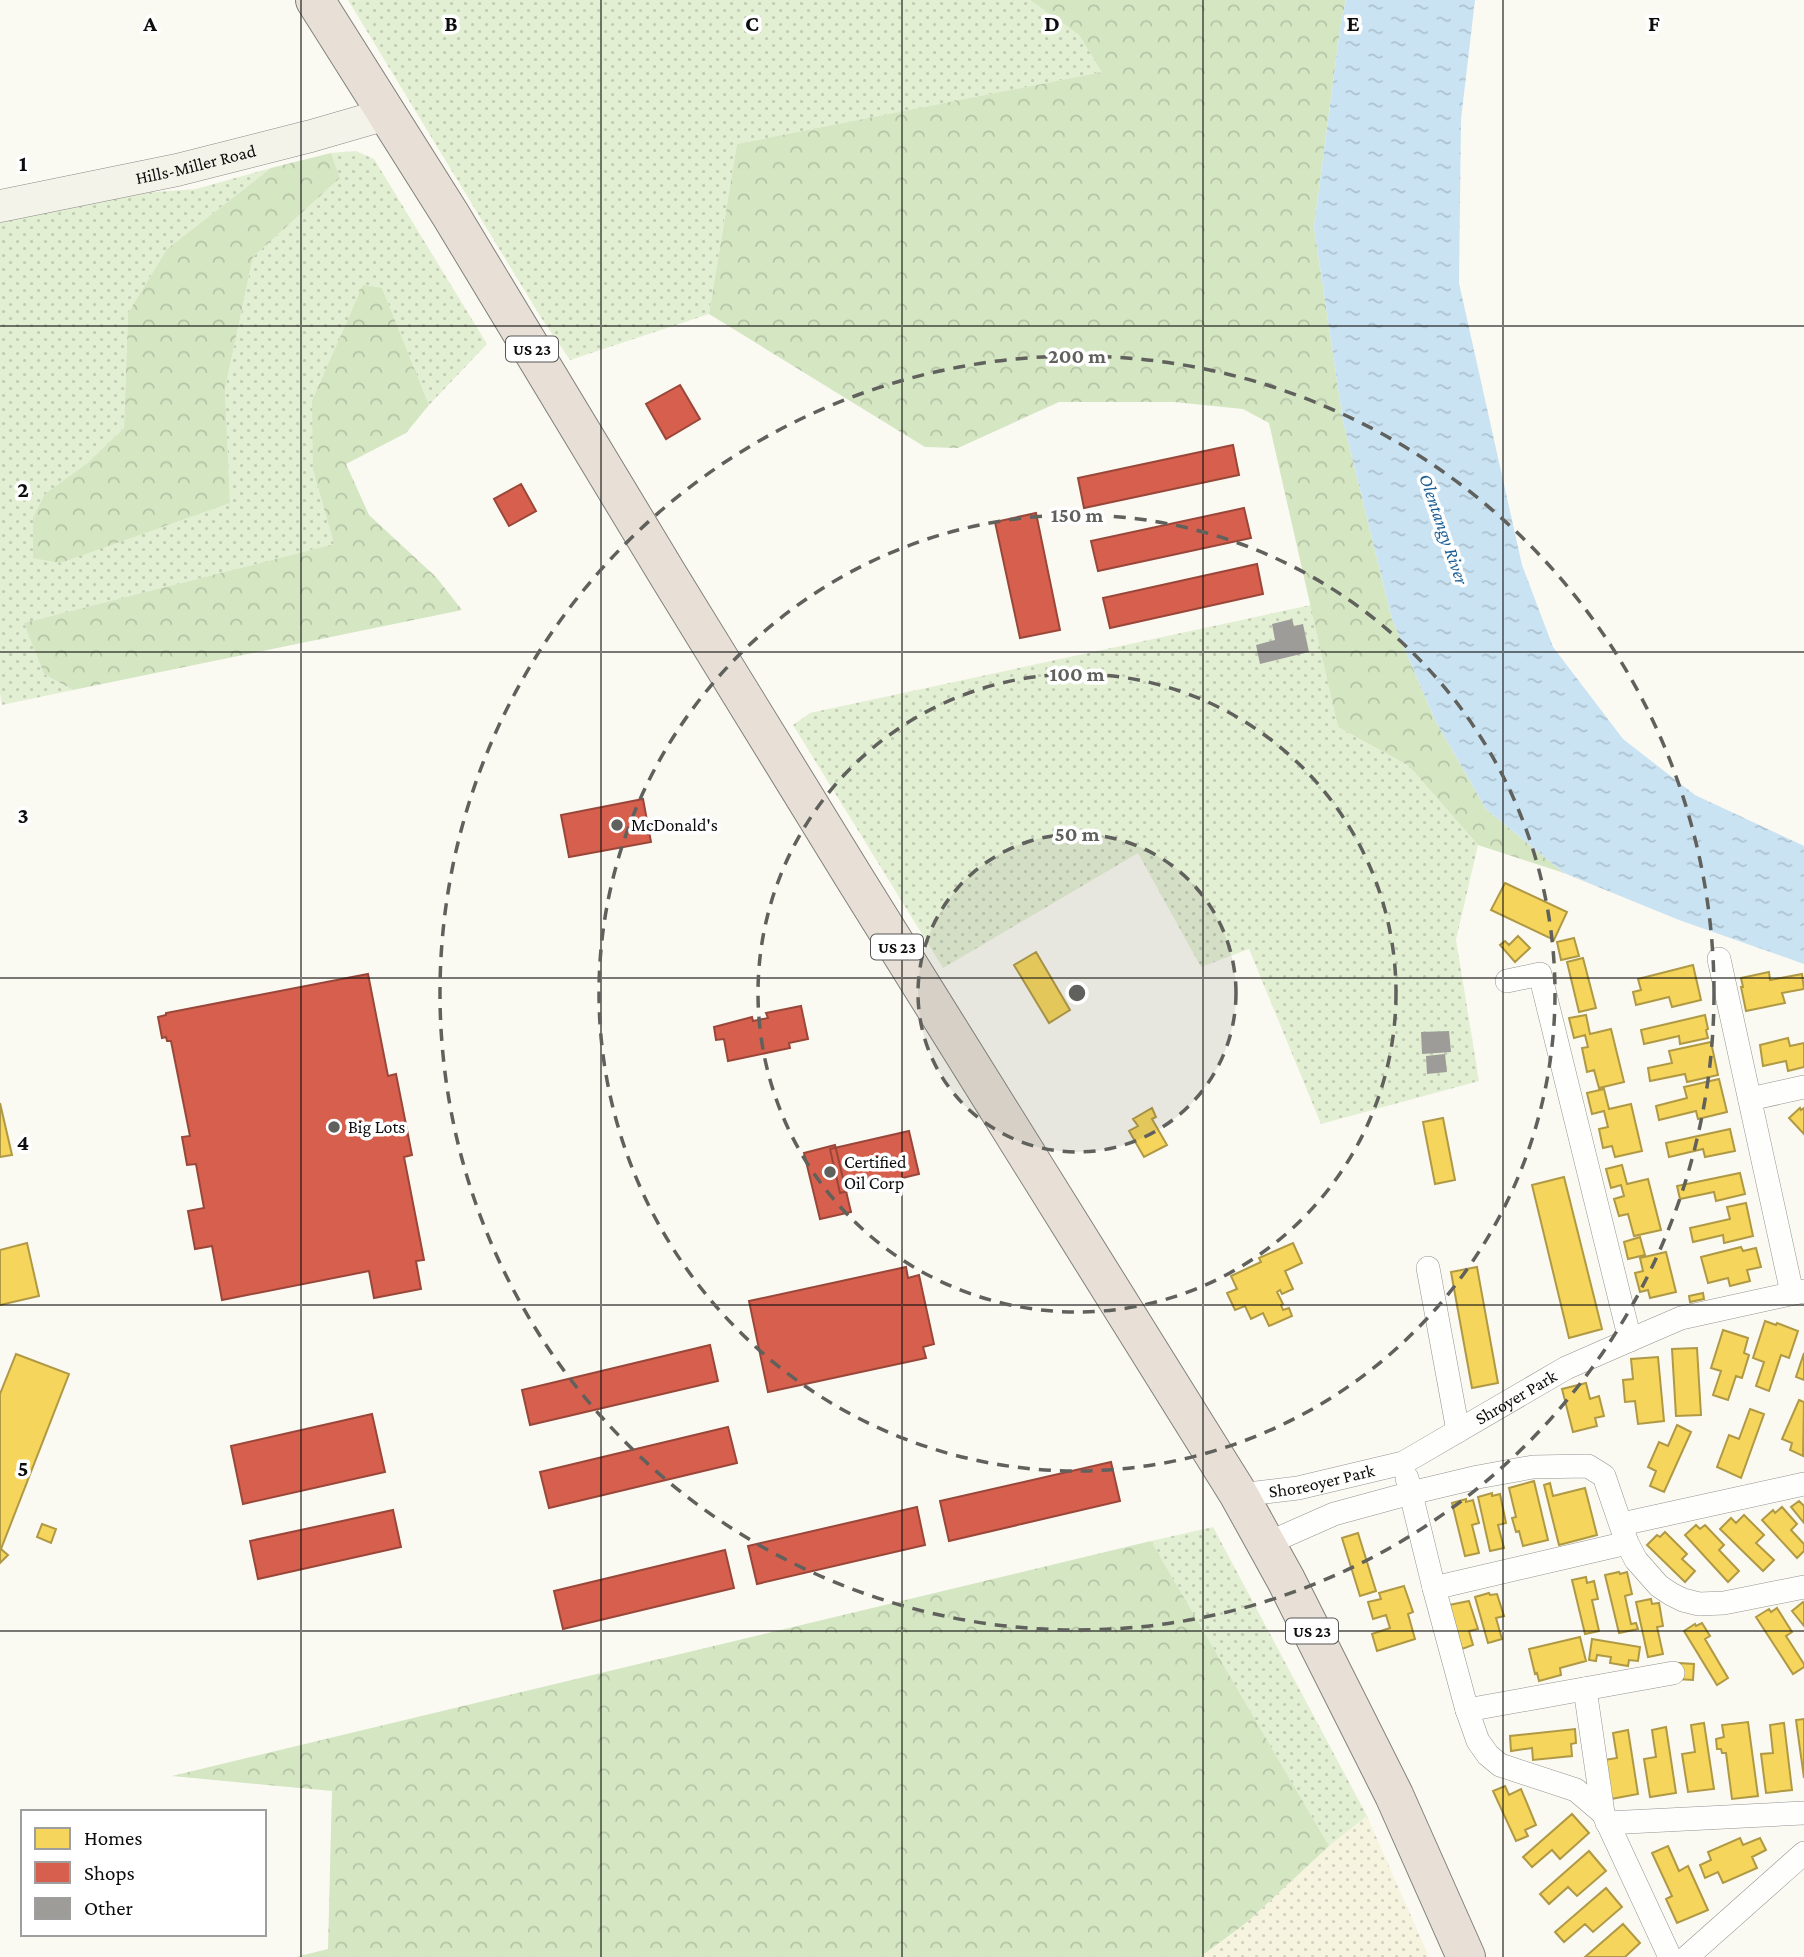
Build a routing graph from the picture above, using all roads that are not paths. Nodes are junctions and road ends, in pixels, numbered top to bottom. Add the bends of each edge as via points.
1 (314, 0) edge
2 (387, 114) junction
3 (0, 206) edge
4 (1719, 959) dead end
5 (1507, 981) dead end
6 (1804, 1087) edge
7 (1750, 1099) junction
8 (1428, 1268) dead end
9 (1798, 1292) edge
10 (1630, 1340) junction
11 (1458, 1431) junction
12 (1403, 1463) junction
13 (1804, 1484) edge
14 (1411, 1493) junction
15 (1240, 1495) junction
16 (1625, 1533) junction
17 (1266, 1544) junction
18 (1804, 1587) edge
19 (1434, 1588) junction
20 (1673, 1673) dead end
21 (1585, 1689) junction
22 (1467, 1710) junction
23 (1804, 1813) edge
24 (1605, 1818) junction
25 (1804, 1853) edge
26 (1466, 1957) edge
27 (1670, 1957) edge
28 (1687, 1957) edge

1 - 2 highway, US 23
2 - 3 street, Hills-Miller Road via 177,170
2 - 15 highway, US 23 via 855,879
4 - 7 street
5 - 10 street via 1540,974
6 - 7 street
7 - 9 street
8 - 11 street
9 - 10 street, Shroyer Park via 1681,1318
10 - 11 street, Shroyer Park via 1566,1367
11 - 12 street, Shroyer Park
12 - 14 street
12 - 15 street, Shoreoyer Park via 1298,1488
13 - 16 street
14 - 16 street, Shoreoyer Park via 1533,1467 1588,1466 1604,1476
14 - 17 street, Shoreoyer Park via 1334,1514
14 - 19 street
15 - 17 highway, US 23
16 - 18 street, Shoreoyer Park via 1636,1560 1659,1586 1683,1600 1724,1603
16 - 19 street
17 - 26 highway, US 23 via 1394,1794
19 - 22 street
20 - 21 street
21 - 22 street
21 - 24 street
22 - 24 street via 1478,1741 1500,1765 1576,1790
23 - 24 street
24 - 27 street
25 - 28 street

